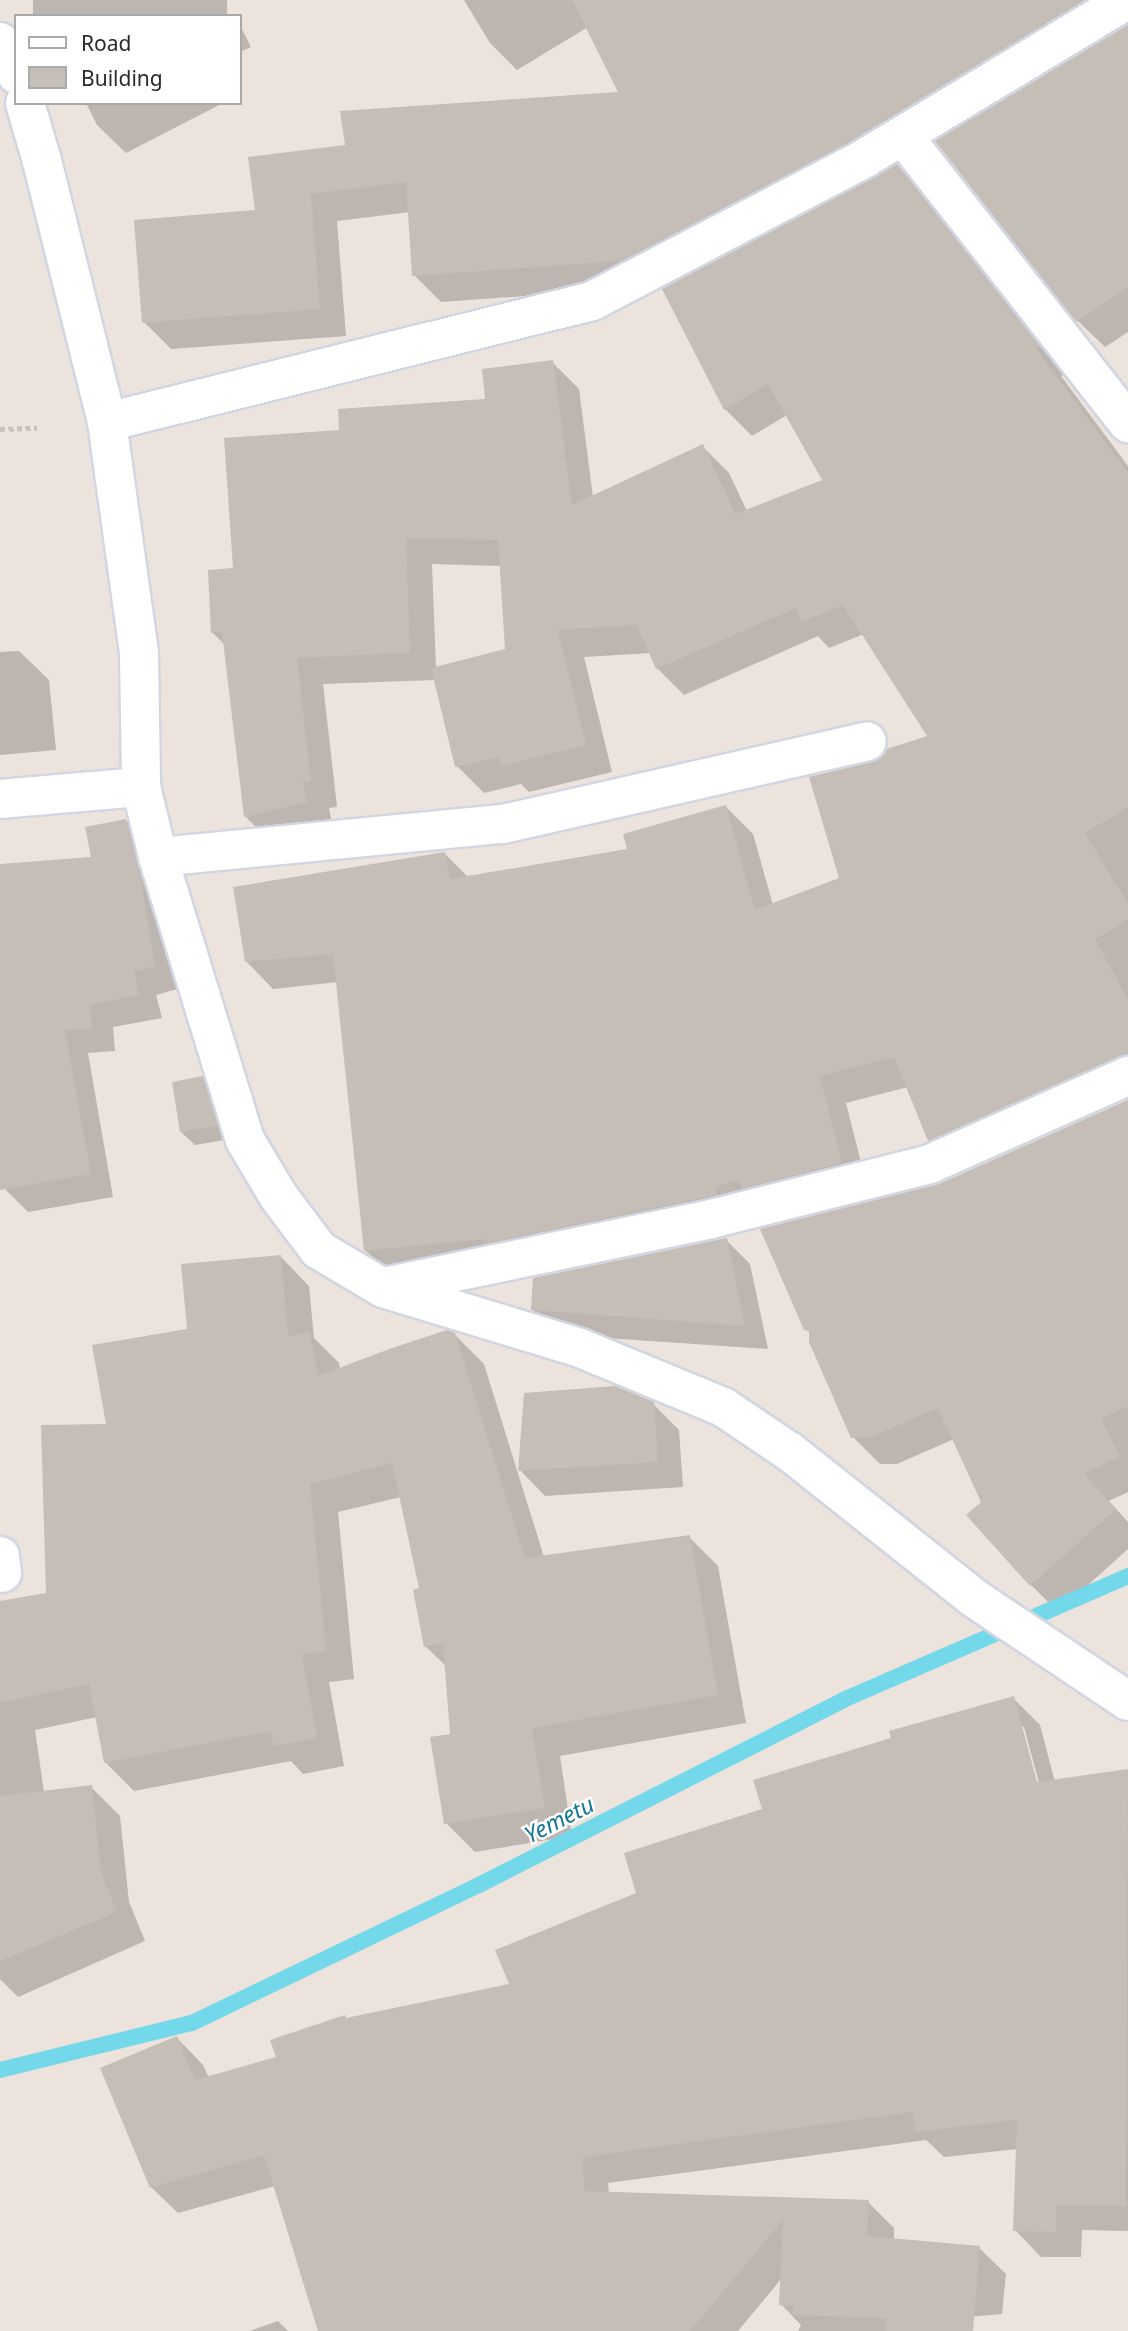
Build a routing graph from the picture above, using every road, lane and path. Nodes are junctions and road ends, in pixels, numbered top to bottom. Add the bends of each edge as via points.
1 (1127, 0) edge
2 (0, 42) edge
3 (14, 70) edge
4 (26, 105) edge
5 (903, 135) junction
6 (107, 422) junction
7 (1128, 423) edge
8 (37, 428) dead end
9 (0, 429) edge
10 (867, 741) dead end
11 (141, 787) junction
12 (0, 799) edge
13 (158, 857) junction
14 (1128, 1076) edge
15 (383, 1287) junction
16 (1128, 1701) edge

1 - 5 street
2 - 3 street
4 - 6 street
5 - 6 street via 592,301
5 - 7 street
6 - 11 street via 139,653
8 - 9 path
10 - 13 street via 503,824
11 - 12 street
11 - 13 street
13 - 15 street via 245,1140 279,1197 319,1250
14 - 15 street via 930,1164 711,1219
15 - 16 street via 580,1348 723,1407 790,1452 974,1598

